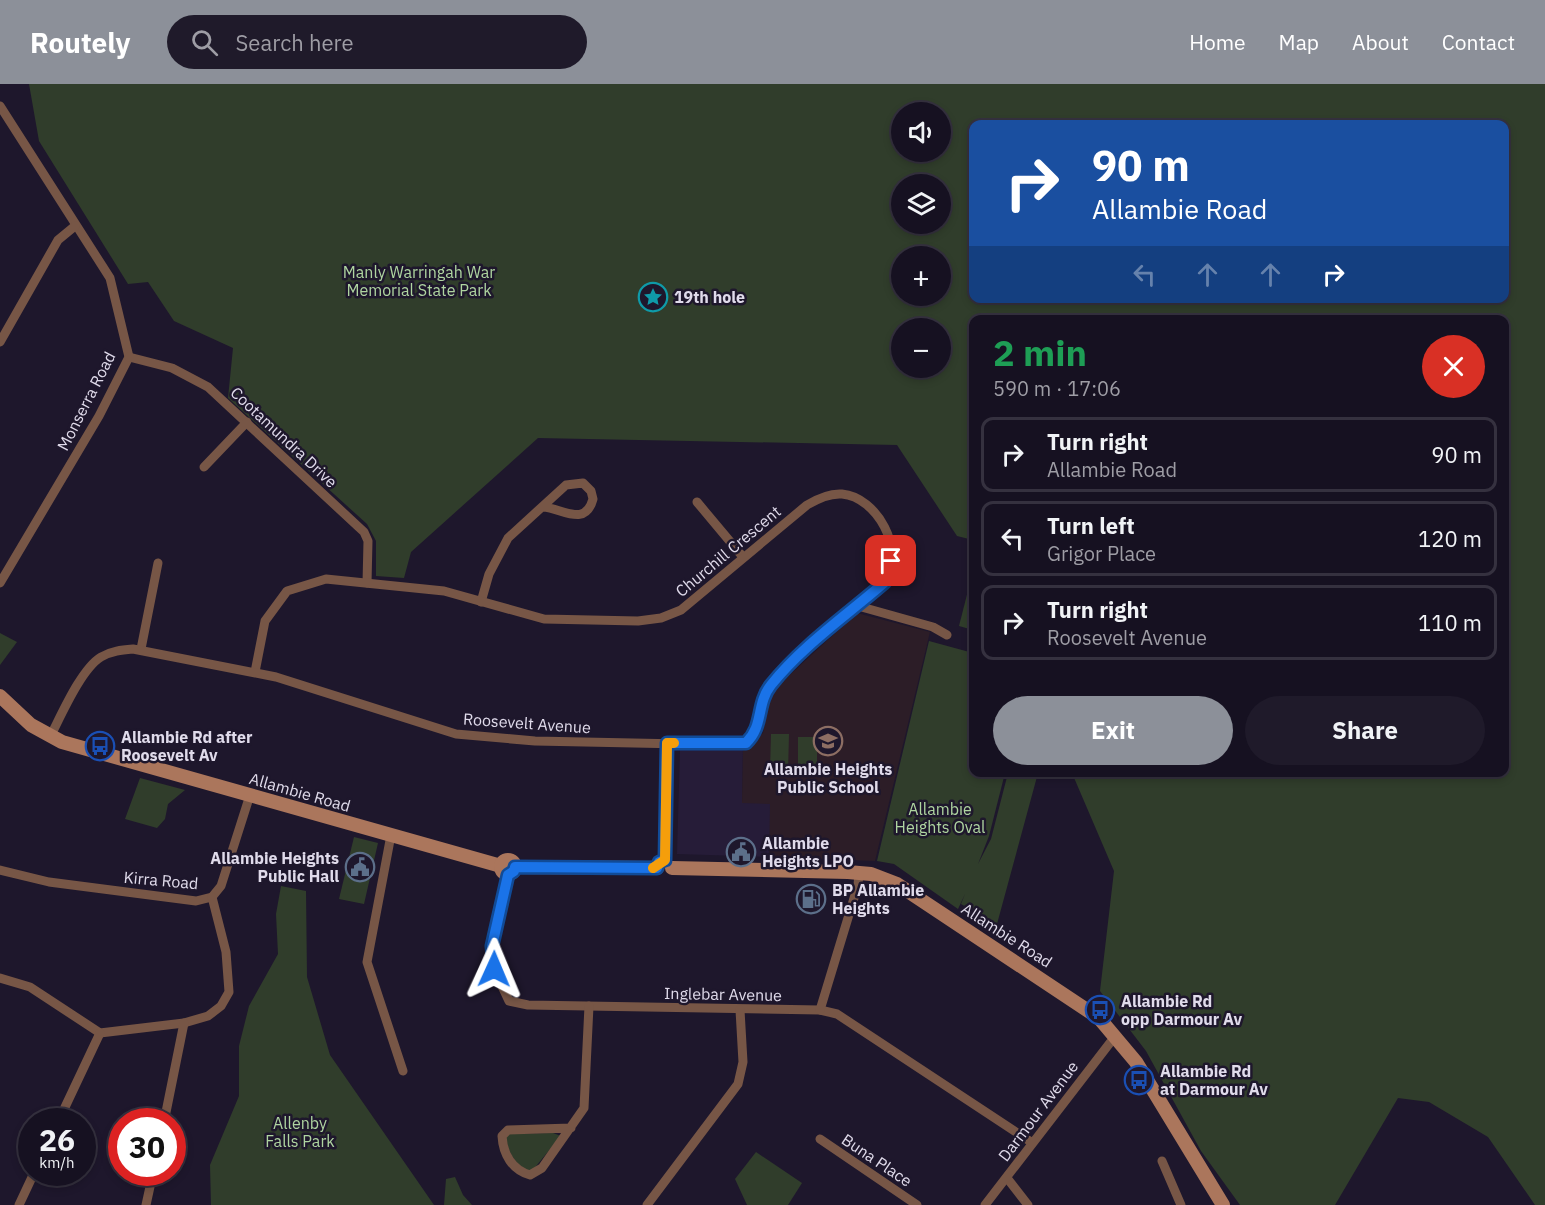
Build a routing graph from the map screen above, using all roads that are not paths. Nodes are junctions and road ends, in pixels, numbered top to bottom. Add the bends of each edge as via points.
1 (0, 106) edge
2 (75, 226) junction
3 (0, 342) edge
4 (129, 357) junction
5 (247, 422) junction
6 (204, 467) dead end
7 (697, 502) dead end
8 (543, 507) junction
9 (743, 557) junction
10 (158, 563) dead end
11 (0, 582) edge
12 (367, 583) junction
13 (481, 602) junction
14 (858, 606) junction
15 (947, 635) dead end
16 (141, 650) junction
17 (255, 672) junction
18 (0, 696) edge
19 (50, 737) junction
20 (667, 743) junction
21 (250, 795) junction
22 (391, 835) junction
23 (664, 865) junction
24 (508, 869) junction
25 (0, 870) edge
26 (859, 873) junction
27 (212, 897) junction
28 (0, 978) edge
29 (589, 1006) junction
30 (740, 1010) junction
31 (819, 1010) junction
32 (184, 1023) junction
33 (100, 1033) junction
34 (1116, 1035) junction
35 (403, 1071) dead end
36 (65, 1108) edge
37 (167, 1108) edge
38 (571, 1128) junction
39 (820, 1139) dead end
40 (1031, 1142) junction
41 (1162, 1161) dead end
42 (1007, 1178) junction
43 (28, 1186) edge
44 (150, 1186) edge
45 (19, 1205) edge
46 (146, 1205) edge
47 (647, 1205) edge
48 (916, 1205) edge
49 (985, 1205) edge
50 (1028, 1205) edge
51 (1181, 1205) edge
52 (1223, 1205) edge

1 - 2 street, Monserra Road
2 - 3 street via 58,240
2 - 4 street, Monserra Road via 110,278
4 - 5 street, Cootamundra Drive via 195,378
4 - 11 street, Monserra Road via 99,416
5 - 6 street
5 - 12 street, Cootamundra Drive via 363,532 368,540
7 - 9 street
8 - 8 street via 566,485 583,483 591,491 593,500 585,513 577,517
8 - 13 street via 499,551
9 - 13 street, Churchill Crescent via 681,610 661,618 544,619
9 - 14 street, Churchill Crescent via 807,505 823,496 851,496 867,505 887,530 891,561 885,582
10 - 16 street
12 - 13 street, Churchill Crescent via 444,591
12 - 17 street, Churchill Crescent via 326,579 287,591 265,621
14 - 15 street via 933,627
14 - 20 street, Roosevelt Avenue via 772,683 760,705 755,734 746,743
16 - 17 street, Roosevelt Avenue
16 - 19 street, Roosevelt Avenue via 114,651 97,660
17 - 20 street, Roosevelt Avenue via 456,734 535,741
18 - 19 main road, Allambie Road via 23,719
19 - 21 main road, Allambie Road
20 - 23 street
21 - 22 main road, Allambie Road
21 - 27 street, Kirra Road via 221,886
22 - 24 main road, Allambie Road
22 - 35 street via 367,962
23 - 24 main road, Allambie Road
23 - 26 main road, Allambie Road
24 - 29 street, Inglebar Avenue via 492,958 509,1001 518,1005
25 - 27 street, Kirra Road via 60,883 196,901
26 - 31 street
26 - 34 main road, Allambie Road via 881,877 915,895 1084,1006
27 - 32 street via 226,952 229,992 221,1006 208,1016
28 - 33 street via 30,987
29 - 30 street, Inglebar Avenue
29 - 38 street via 586,1099
30 - 31 street, Inglebar Avenue
30 - 47 street via 743,1062 738,1084
31 - 40 street, Inglebar Avenue via 837,1014
32 - 33 street
32 - 37 street
33 - 36 street
34 - 40 street, Darmour Avenue
34 - 52 main road, Allambie Road
38 - 38 street via 508,1130 502,1136 503,1144 513,1166 530,1175 542,1168
39 - 48 street, Buna Place
40 - 42 street, Darmour Avenue
41 - 51 street
42 - 49 street, Darmour Avenue
42 - 50 street
43 - 45 street
44 - 46 street

